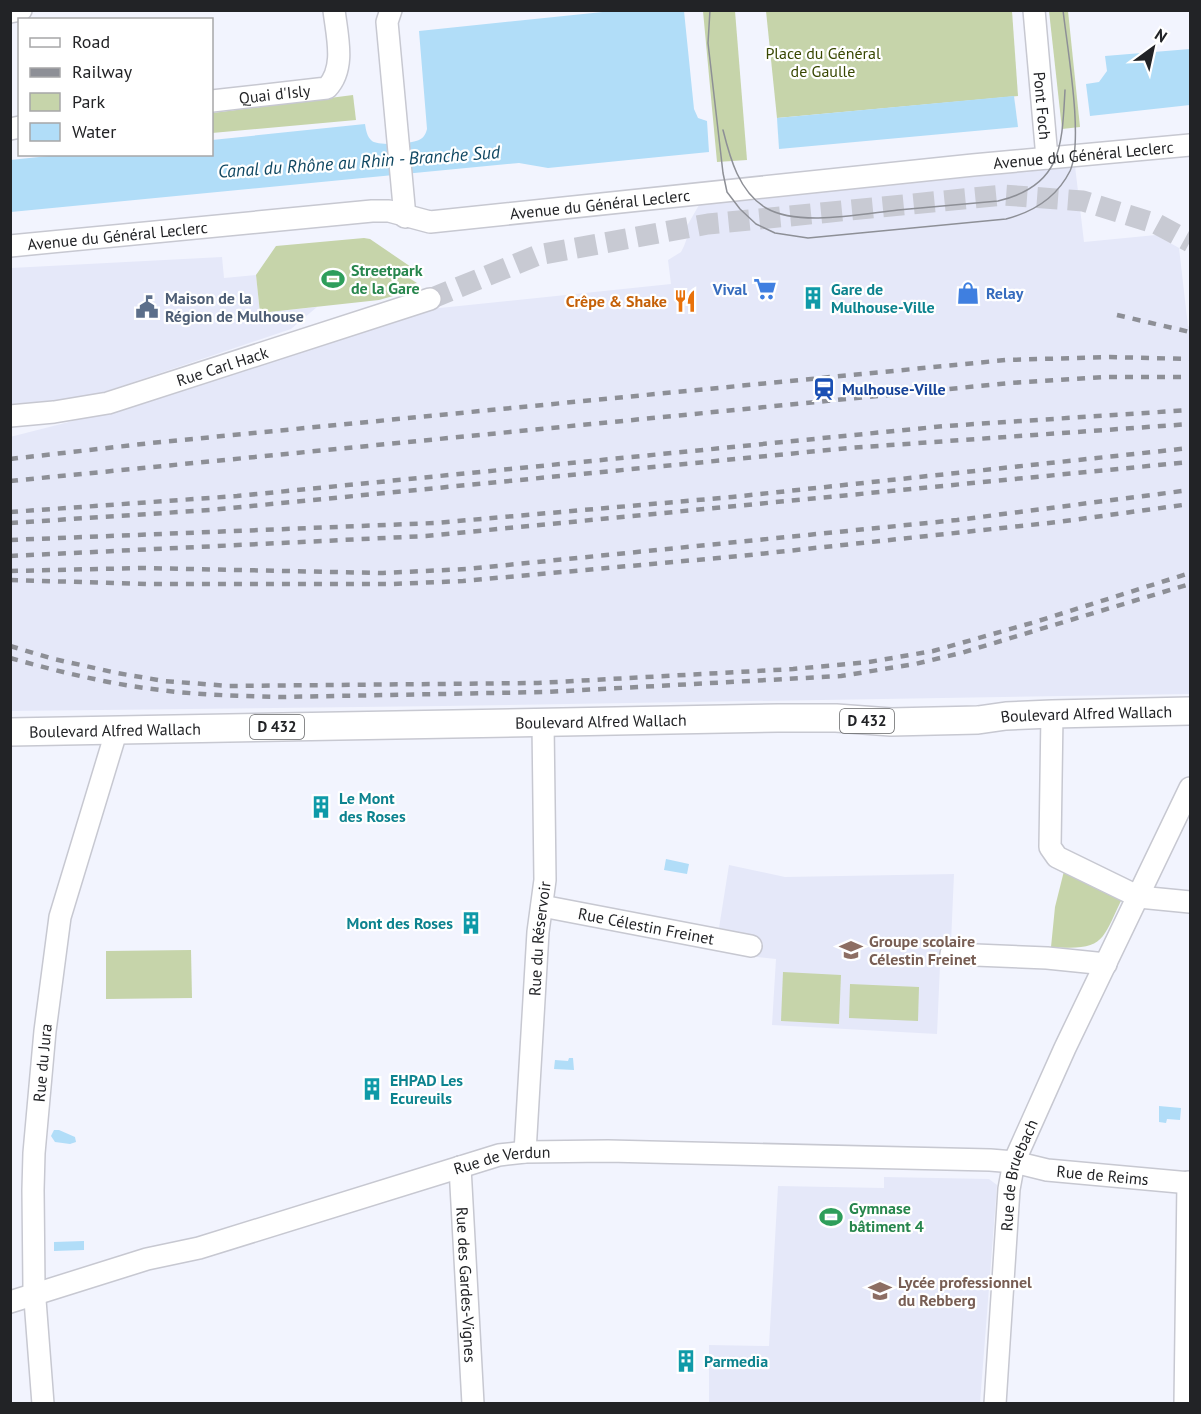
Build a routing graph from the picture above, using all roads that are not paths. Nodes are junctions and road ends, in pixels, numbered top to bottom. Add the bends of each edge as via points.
1 (21, 10) edge
2 (1034, 10) edge
3 (10, 12) edge
4 (338, 14) edge
5 (385, 14) edge
6 (213, 101) edge
7 (1191, 145) edge
8 (1047, 158) junction
9 (405, 217) junction
10 (10, 246) edge
11 (430, 299) tunnel mouth
12 (10, 416) edge
13 (1191, 711) edge
14 (1052, 714) junction
15 (543, 723) junction
16 (114, 730) junction
17 (10, 732) edge
18 (1191, 788) edge
19 (1138, 897) junction
20 (1191, 902) edge
21 (542, 906) junction
22 (751, 946) dead end
23 (951, 954) dead end
24 (1106, 964) junction
25 (525, 1152) junction
26 (1014, 1162) junction
27 (460, 1167) junction
28 (1189, 1183) edge
29 (35, 1295) junction
30 (10, 1302) edge
31 (43, 1404) edge
32 (473, 1404) edge
33 (995, 1404) edge
34 (1185, 1404) edge

1 - 3 street
2 - 8 street, Pont Foch
4 - 6 street, Quai d'Isly via 339,66 327,88
5 - 9 street
7 - 8 street, Avenue du Général Leclerc
8 - 9 street, Avenue du Général Leclerc via 430,222
9 - 10 street, Avenue du Général Leclerc via 389,211 372,211
11 - 12 street, Rue Carl Hack via 108,403
13 - 14 main road, Boulevard Alfred Wallach / D 432
14 - 15 main road, Boulevard Alfred Wallach / D 432 via 902,722 778,718
14 - 19 street via 1052,852
15 - 16 main road, Boulevard Alfred Wallach / D 432
15 - 21 street, Rue du Réservoir
16 - 17 main road, Boulevard Alfred Wallach / D 432
16 - 29 street, Rue du Jura via 60,917 34,1153
18 - 19 street, Rue de Bruebach
19 - 20 street
19 - 24 street, Rue de Bruebach
21 - 22 street, Rue Célestin Freinet
21 - 25 street, Rue du Réservoir
23 - 24 street
24 - 26 street, Rue de Bruebach
25 - 26 street, Rue de Verdun
25 - 27 street, Rue de Verdun
26 - 28 street, Rue de Reims via 1047,1170
26 - 33 street, Rue de Bruebach
27 - 29 street, Rue de Verdun
27 - 32 street, Rue des Gardes-Vignes
28 - 34 street
29 - 30 street, Rue de Verdun
29 - 31 street, Rue du Jura

